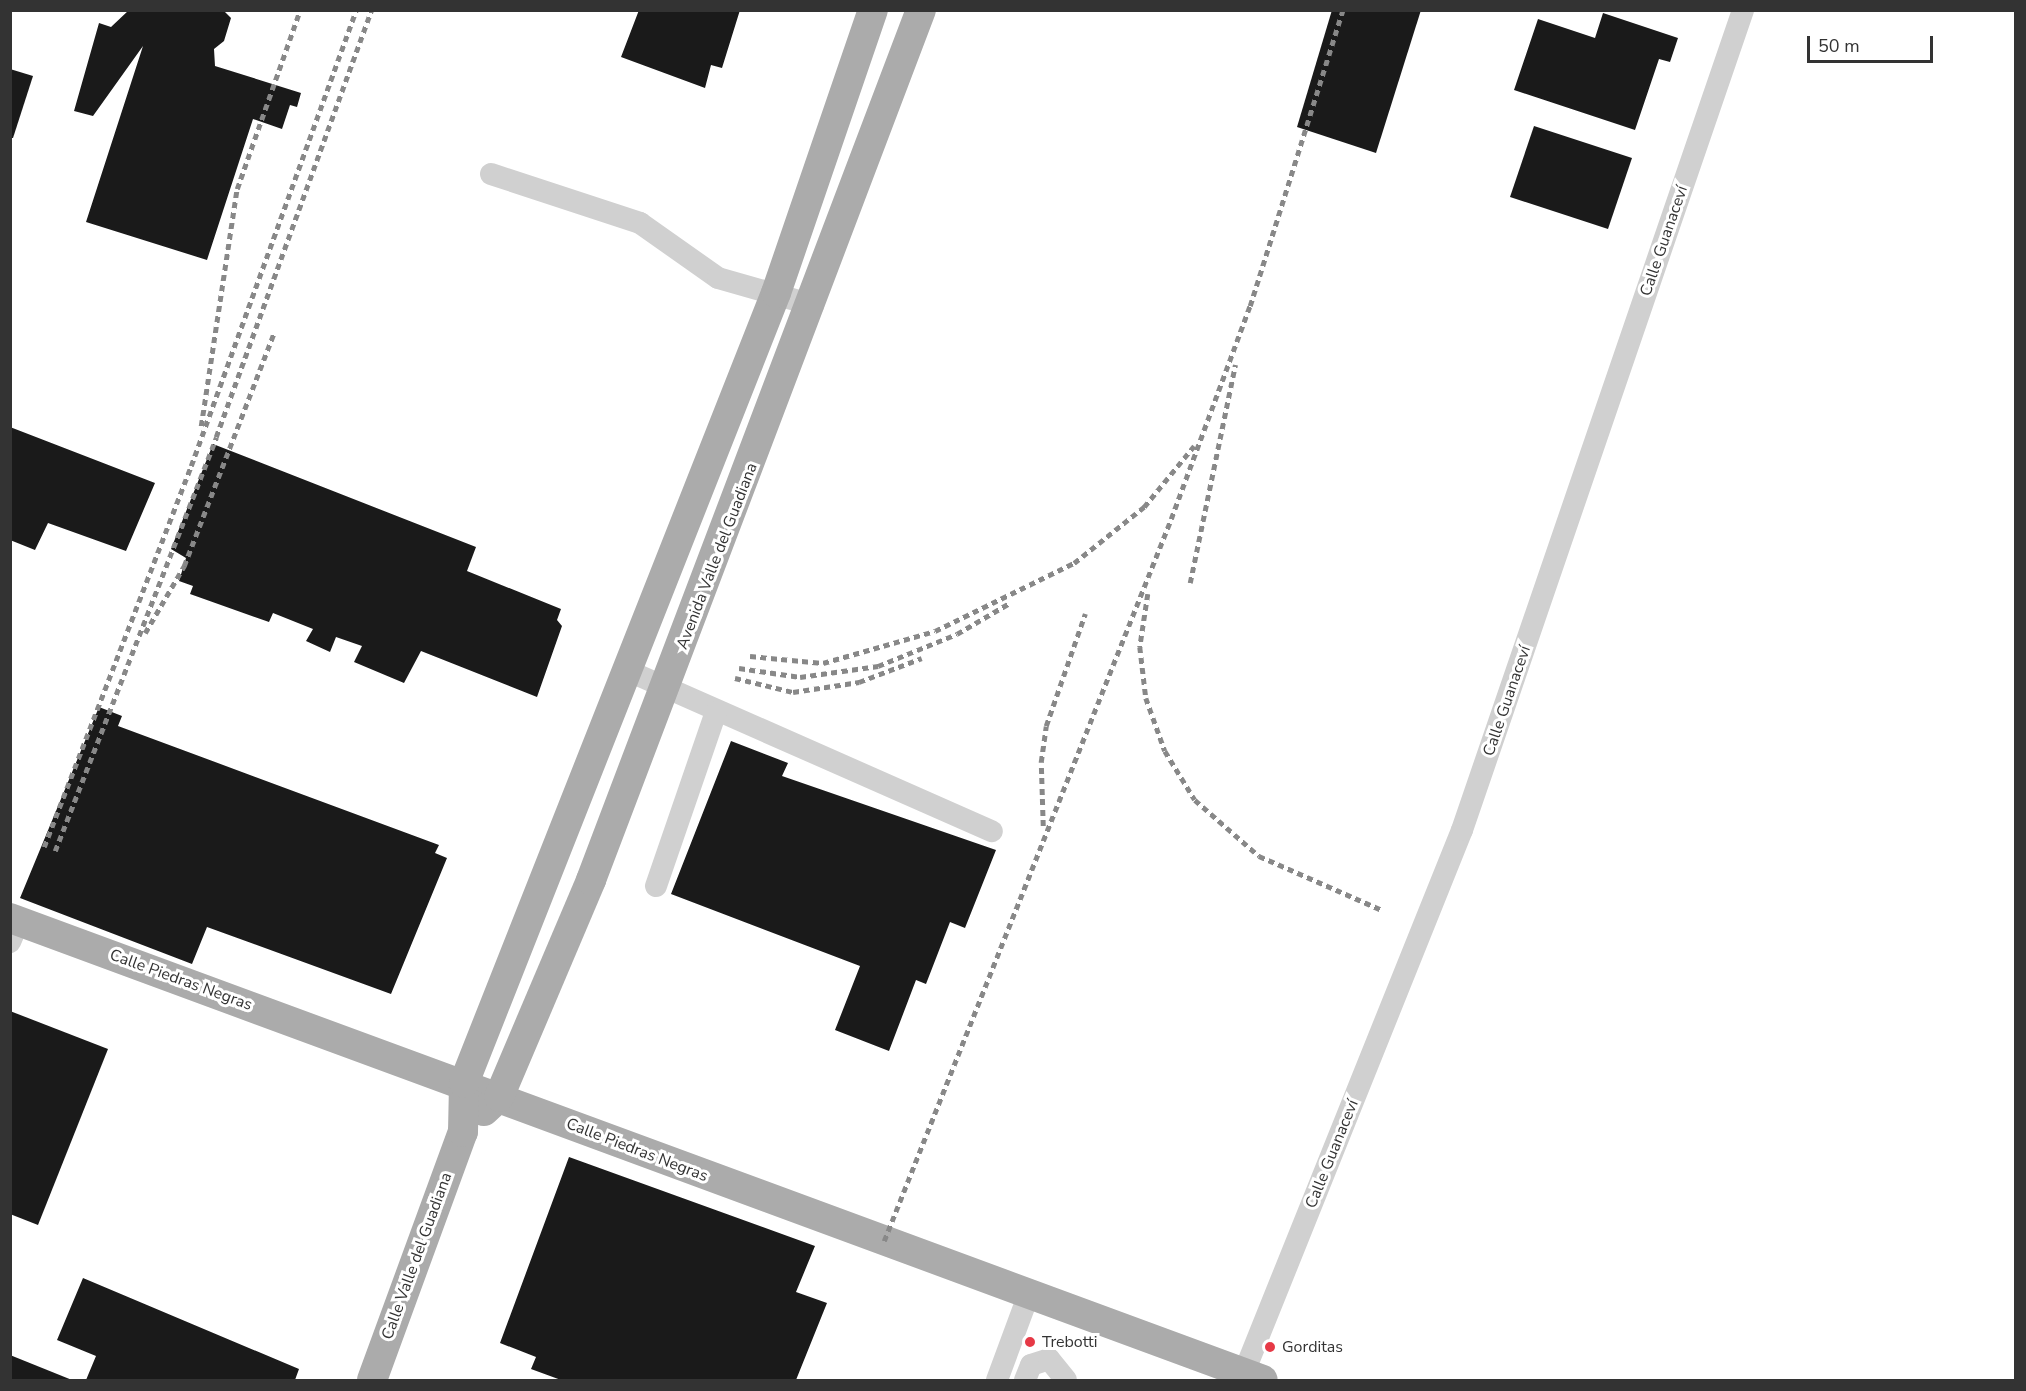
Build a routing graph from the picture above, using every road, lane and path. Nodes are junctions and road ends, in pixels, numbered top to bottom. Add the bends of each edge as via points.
1 (873, 10) edge
2 (921, 10) edge
3 (1743, 10) edge
4 (490, 174) dead end
5 (776, 292) junction
6 (813, 305) junction
7 (624, 669) junction
8 (666, 689) junction
9 (716, 712) junction
10 (992, 831) dead end
11 (550, 862) junction
12 (591, 880) junction
13 (656, 886) dead end
14 (13, 927) edge
15 (464, 1083) junction
16 (499, 1097) junction
17 (463, 1132) junction
18 (1028, 1296) junction
19 (1249, 1378) edge
20 (372, 1380) edge
21 (997, 1380) edge
22 (1024, 1380) edge
23 (1066, 1380) edge

1 - 5 main road
2 - 6 main road, Avenida Valle del Guadiana
3 - 19 street, Calle Guanaceví via 1462,830
4 - 5 street via 640,223 718,278
5 - 6 street
5 - 7 main road
6 - 8 main road, Avenida Valle del Guadiana
7 - 8 street
7 - 11 main road
8 - 9 street
8 - 12 main road, Avenida Valle del Guadiana
9 - 10 street
9 - 13 street
11 - 12 main road
11 - 15 main road
12 - 16 main road, Avenida Valle del Guadiana
14 - 15 main road, Calle Piedras Negras
15 - 16 main road, Calle Piedras Negras
15 - 17 main road
16 - 17 main road
16 - 18 main road, Calle Piedras Negras
17 - 20 main road, Calle Valle del Guadiana
18 - 19 main road, Calle Piedras Negras
18 - 21 street
22 - 23 street via 1031,1365 1049,1359

